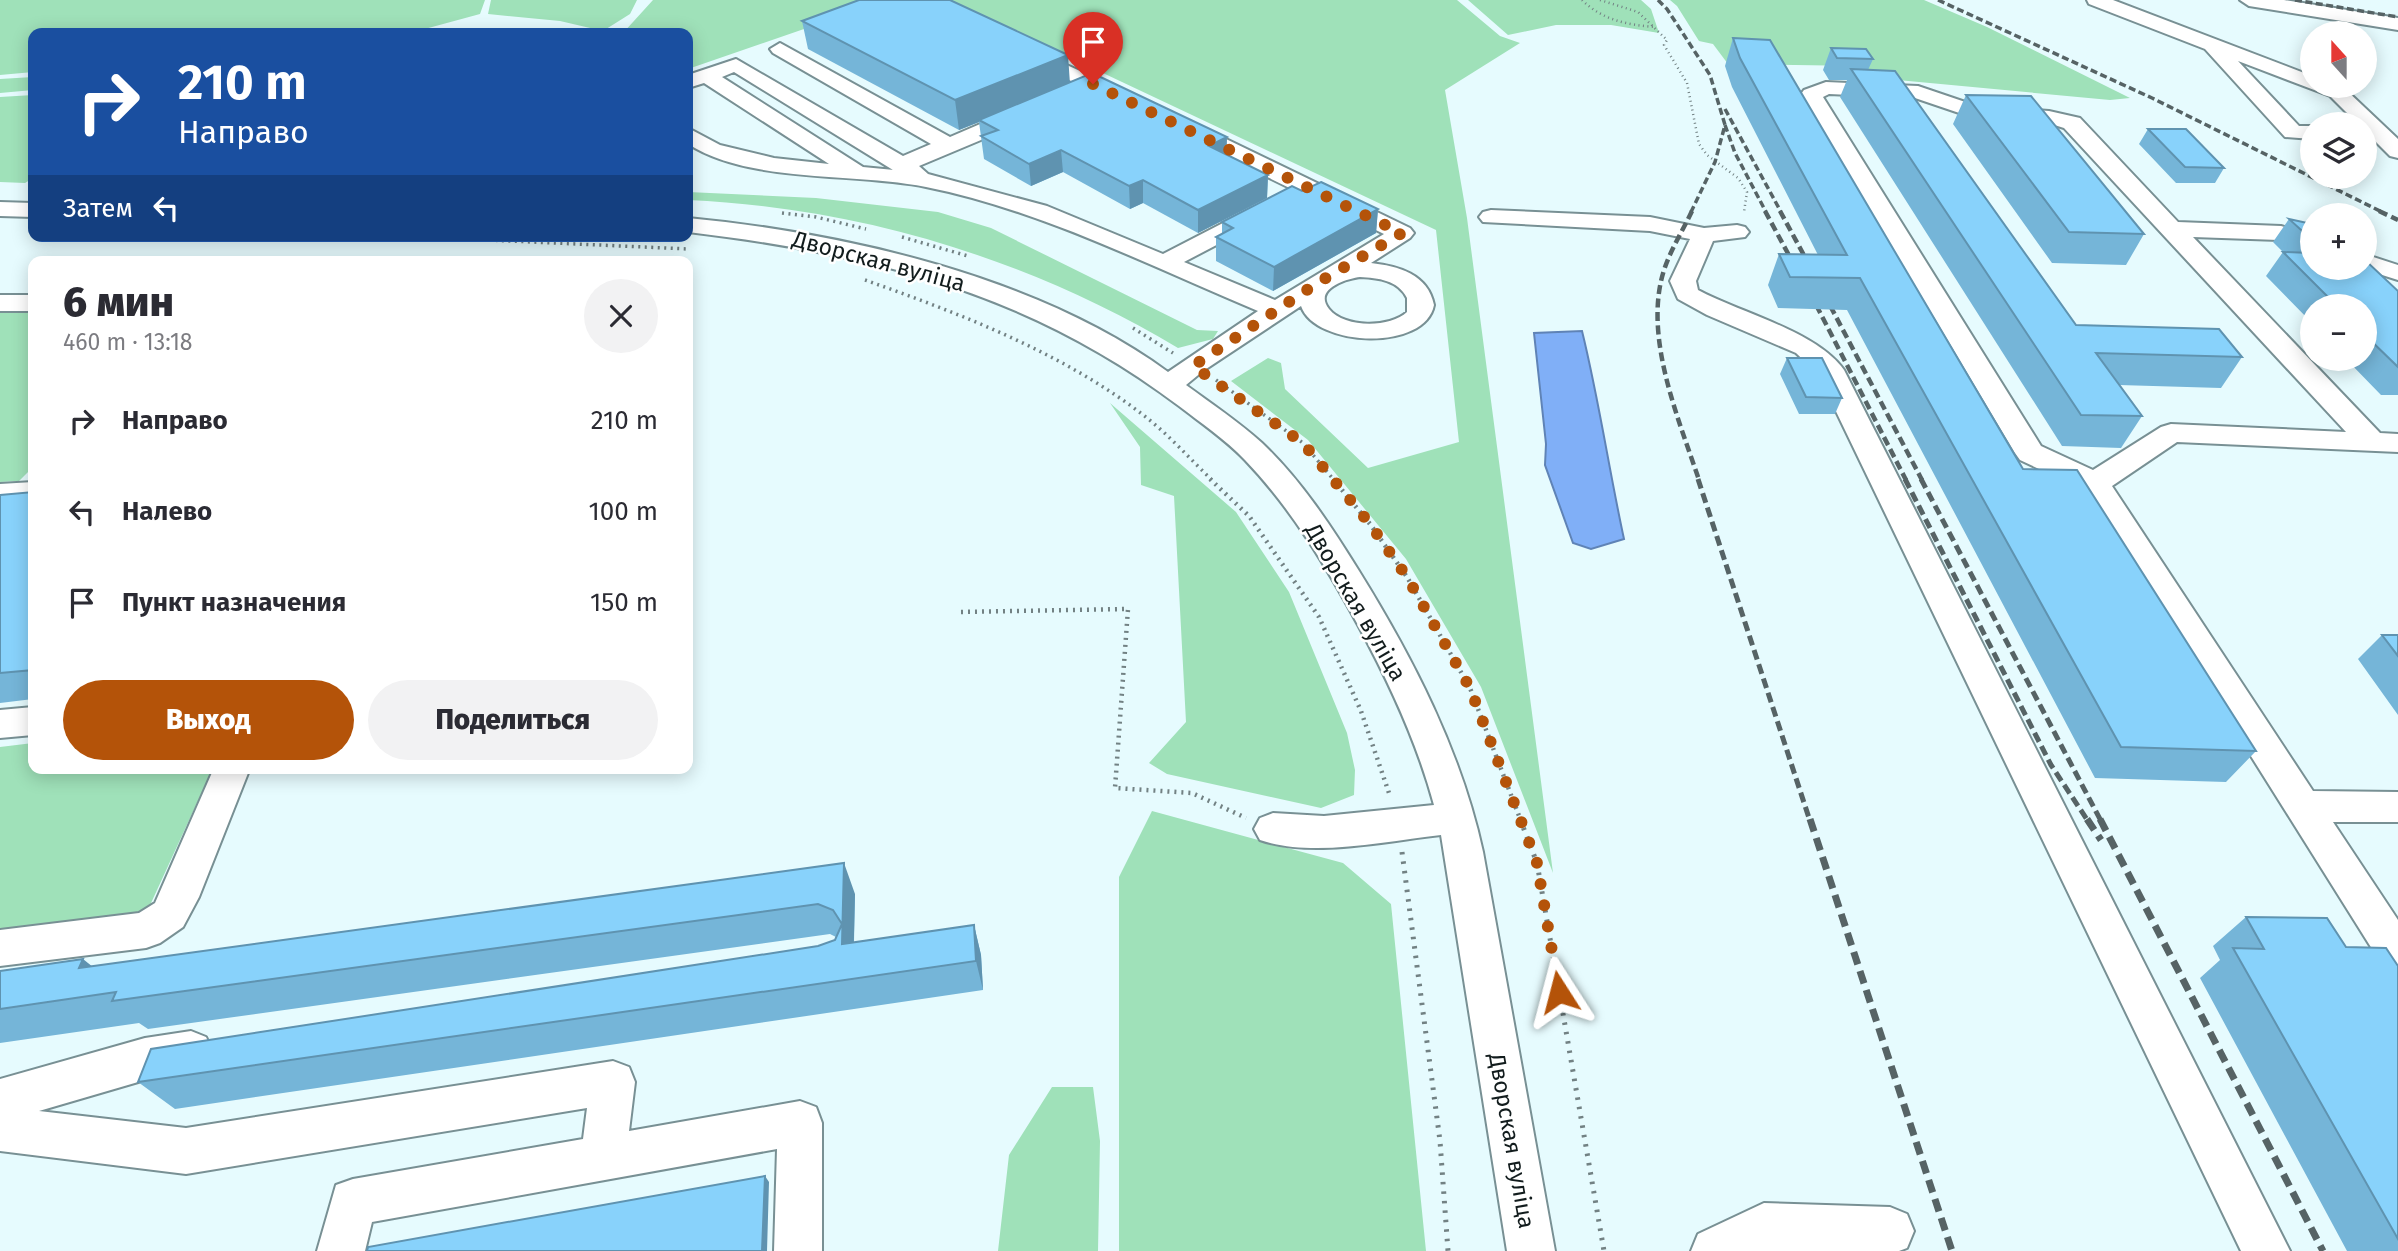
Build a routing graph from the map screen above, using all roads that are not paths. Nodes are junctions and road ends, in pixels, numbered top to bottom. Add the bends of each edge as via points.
1 (2096, 0) edge
2 (2249, 0) edge
3 (2347, 0) edge
4 (2398, 8) edge
5 (2398, 24) edge
6 (805, 40) dead end
7 (2209, 42) junction
8 (1018, 48) edge
9 (780, 49) junction
10 (736, 65) junction
11 (2300, 78) edge
12 (697, 79) edge
13 (1093, 84) junction
14 (1069, 94) edge
15 (1117, 96) edge
16 (2343, 98) edge
17 (1045, 105) edge
18 (1165, 119) edge
19 (2300, 132) edge
20 (693, 138) edge
21 (2382, 141) edge
22 (948, 145) junction
23 (901, 165) junction
24 (860, 174) junction
25 (926, 180) junction
26 (1309, 188) junction
27 (18, 210) edge
28 (1491, 217) dead end
29 (0, 227) edge
30 (2173, 229) junction
31 (1737, 232) road end
32 (1704, 235) junction
33 (693, 237) edge
34 (2300, 239) edge
35 (1164, 263) junction
36 (2377, 266) edge
37 (2398, 273) edge
38 (1325, 279) junction
39 (0, 303) edge
40 (28, 303) edge
41 (1277, 310) junction
42 (1315, 311) junction
43 (1171, 384) junction
44 (2384, 442) edge
45 (2095, 483) junction
46 (28, 492) edge
47 (0, 494) edge
48 (28, 721) edge
49 (0, 724) edge
50 (230, 774) edge
51 (2304, 806) junction
52 (2398, 807) edge
53 (1456, 818) junction
54 (1273, 829) road end
55 (0, 948) edge
56 (2398, 955) edge
57 (226, 1046) edge
58 (0, 1101) edge
59 (0, 1129) edge
60 (603, 1158) junction
61 (1890, 1231) dead end
62 (341, 1251) edge
63 (798, 1251) edge
64 (1531, 1251) edge
65 (1715, 1251) edge
66 (2266, 1251) edge

1 - 7 street
2 - 5 street
3 - 4 street
6 - 9 street
7 - 11 street
7 - 19 street via 2293,132
8 - 13 street
9 - 10 street
9 - 22 street
10 - 12 street
10 - 23 street
12 - 24 street
13 - 14 street
13 - 15 street
16 - 21 street
17 - 22 street
18 - 26 street
20 - 24 street via 712,150 774,165
22 - 23 street
23 - 25 street
24 - 25 street
25 - 35 street via 1039,211
26 - 35 street
26 - 38 street via 1402,233
27 - 29 street
28 - 32 street via 1650,224
30 - 34 street via 2281,233
30 - 44 street
30 - 45 street via 2072,123 2060,118 1974,112 1918,92 1826,88 1811,94 2030,453
31 - 32 street
32 - 66 street via 1683,281 1687,294 1805,347 1830,370
33 - 43 street, Дворская вуліца via 797,238 941,273 1106,343
35 - 41 street
36 - 37 street
38 - 41 street
38 - 42 street via 1312,291
38 - 42 street via 1362,270 1396,276 1418,292 1420,313 1397,328 1360,332 1326,320
39 - 40 street
41 - 42 street
41 - 43 street
43 - 53 street, Дворская вуліца via 1256,453 1325,540 1384,641 1411,698
44 - 45 street via 2171,433
45 - 51 street
46 - 47 street
48 - 49 street
50 - 55 street via 169,915 146,930
51 - 52 street
51 - 56 street
53 - 54 street via 1324,832
53 - 64 street, Дворская вуліца
57 - 58 street via 145,1059
59 - 60 street via 186,1151 613,1082
60 - 62 street via 354,1202
60 - 63 street via 800,1123
61 - 65 street via 1764,1227

